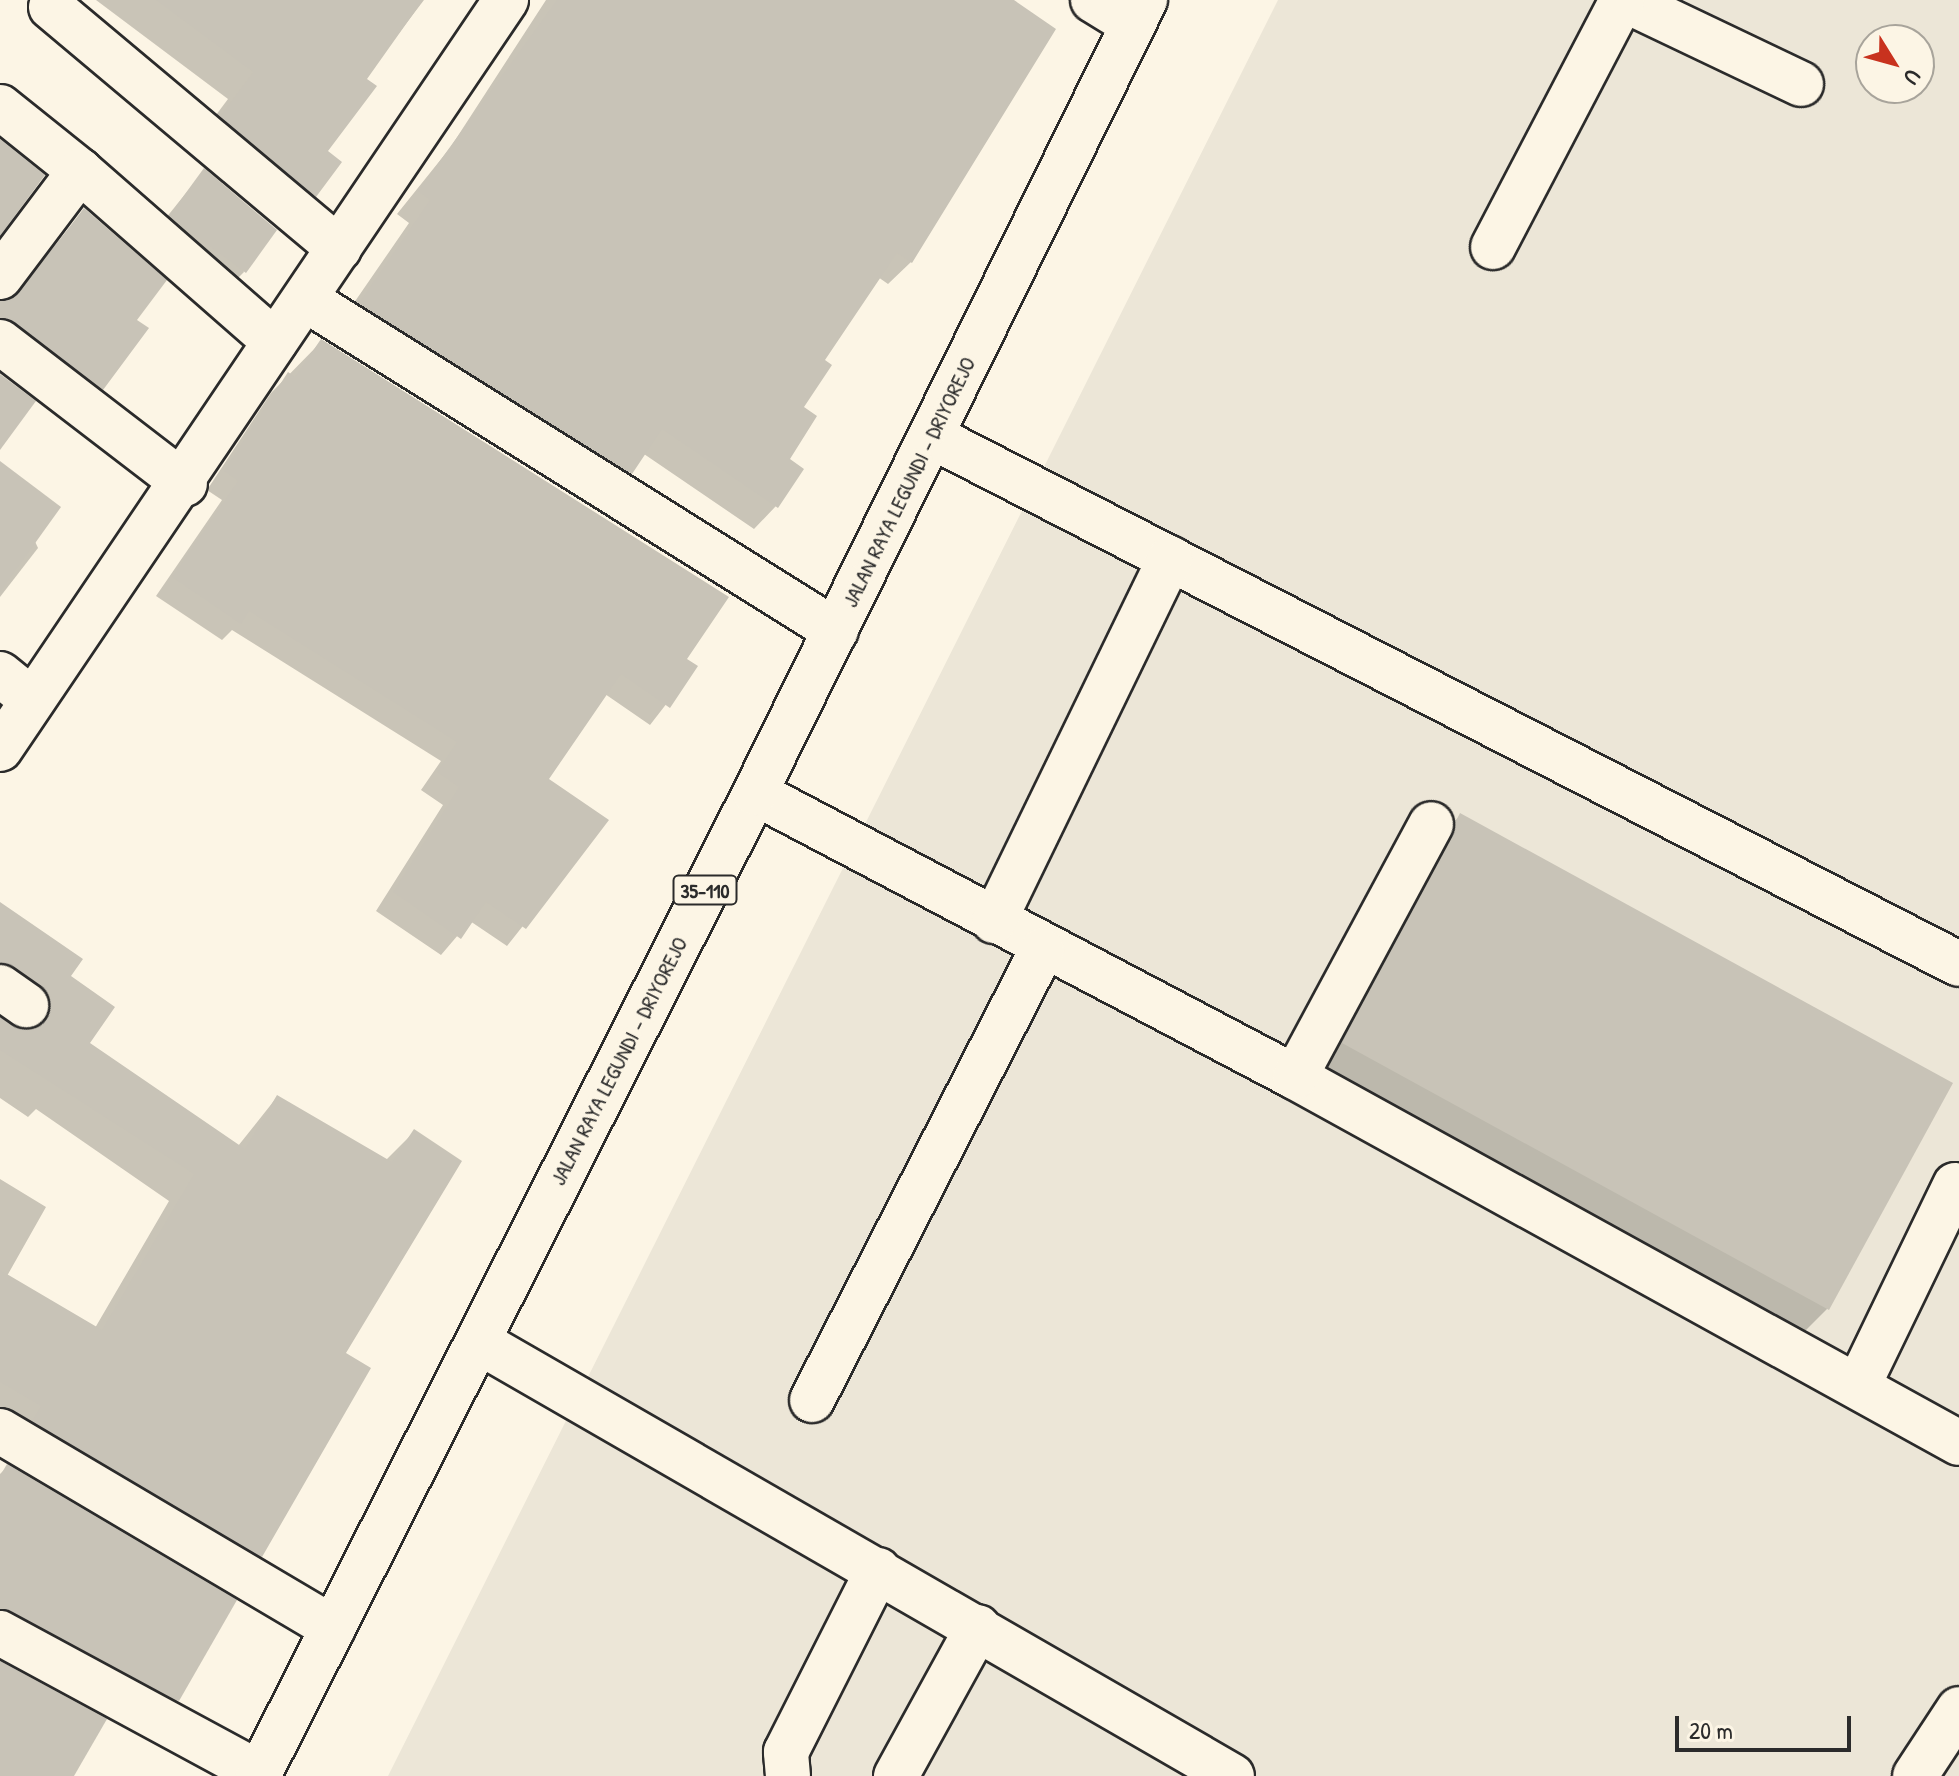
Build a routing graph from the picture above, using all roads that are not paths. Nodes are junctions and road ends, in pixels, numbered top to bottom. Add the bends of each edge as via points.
1 (506, 0) edge
2 (1093, 0) edge
3 (1624, 0) edge
4 (51, 7) dead end
5 (1139, 12) edge
6 (1801, 84) dead end
7 (0, 107) edge
8 (80, 171) junction
9 (1493, 247) dead end
10 (339, 249) junction
11 (0, 277) edge
12 (305, 299) junction
13 (0, 342) edge
14 (275, 342) junction
15 (933, 437) junction
16 (185, 484) junction
17 (1170, 559) junction
18 (836, 631) junction
19 (16, 687) edge
20 (0, 749) edge
21 (755, 793) junction
22 (1431, 824) dead end
23 (994, 921) junction
24 (1042, 950) junction
25 (1959, 964) edge
26 (1295, 1077) junction
27 (1955, 1185) dead end
28 (479, 1342) junction
29 (1859, 1384) junction
30 (812, 1400) dead end
31 (0, 1431) edge
32 (1959, 1443) edge
33 (878, 1570) junction
34 (978, 1627) junction
35 (333, 1628) junction
36 (0, 1633) edge
37 (1959, 1709) edge
38 (258, 1775) edge
39 (788, 1776) edge
40 (896, 1776) edge
41 (1232, 1776) edge
42 (1915, 1776) edge

1 - 10 street
2 - 5 street
3 - 6 street
3 - 9 street
4 - 10 street
5 - 15 street, JALAN RAYA LEGUNDI - DRIYOREJO / 35-110
7 - 8 street
8 - 11 street
8 - 14 street
10 - 12 street
12 - 14 street
12 - 18 street
13 - 16 street
14 - 16 street
15 - 17 street
15 - 18 street, JALAN RAYA LEGUNDI - DRIYOREJO / 35-110
16 - 19 street
17 - 23 street
17 - 25 street
18 - 21 street, JALAN RAYA LEGUNDI - DRIYOREJO / 35-110
19 - 20 street
21 - 23 street
21 - 28 street, JALAN RAYA LEGUNDI - DRIYOREJO / 35-110
22 - 26 street
23 - 24 street
24 - 26 street
24 - 30 street
26 - 29 street
27 - 29 street
28 - 33 street
28 - 35 street, JALAN RAYA LEGUNDI - DRIYOREJO / 35-110
29 - 32 street
31 - 35 street
33 - 34 street
33 - 39 street via 786,1752
34 - 40 street
34 - 41 street
35 - 38 street, JALAN RAYA LEGUNDI - DRIYOREJO / 35-110
36 - 38 street
37 - 42 street

